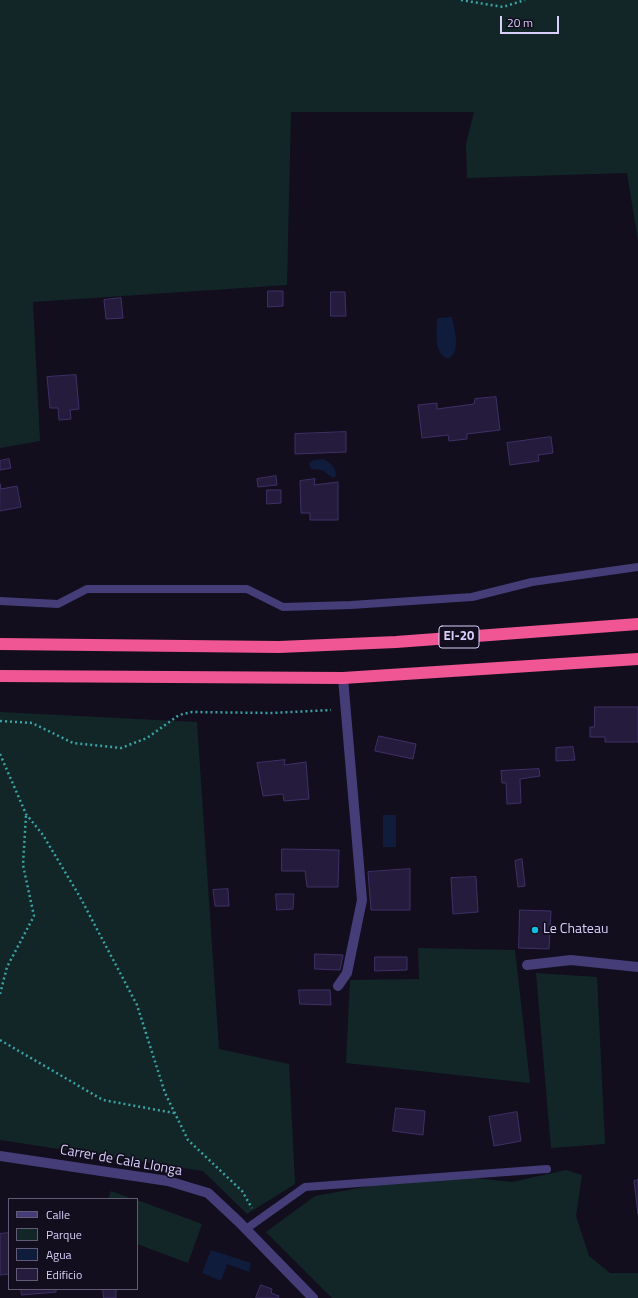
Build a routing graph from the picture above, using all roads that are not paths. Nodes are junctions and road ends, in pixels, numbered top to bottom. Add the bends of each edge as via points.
1 (638, 567) edge
2 (0, 600) edge
3 (638, 624) edge
4 (0, 644) edge
5 (638, 659) edge
6 (0, 676) edge
7 (343, 678) junction
8 (527, 965) dead end
9 (638, 967) edge
10 (338, 986) dead end
11 (0, 1156) edge
12 (547, 1169) dead end
13 (246, 1229) junction
14 (313, 1298) edge

1 - 2 lane via 532,582 472,597 351,605 283,607 247,589 87,588 58,604
3 - 4 highway, EI-20 via 396,642 279,647
5 - 7 highway
6 - 7 highway
7 - 10 street via 362,900 347,973
8 - 9 street via 571,960
11 - 13 street, Carrer de Cala Llonga via 168,1181 208,1193
12 - 13 lane via 305,1187
13 - 14 street, Carrer de Cala Llonga

